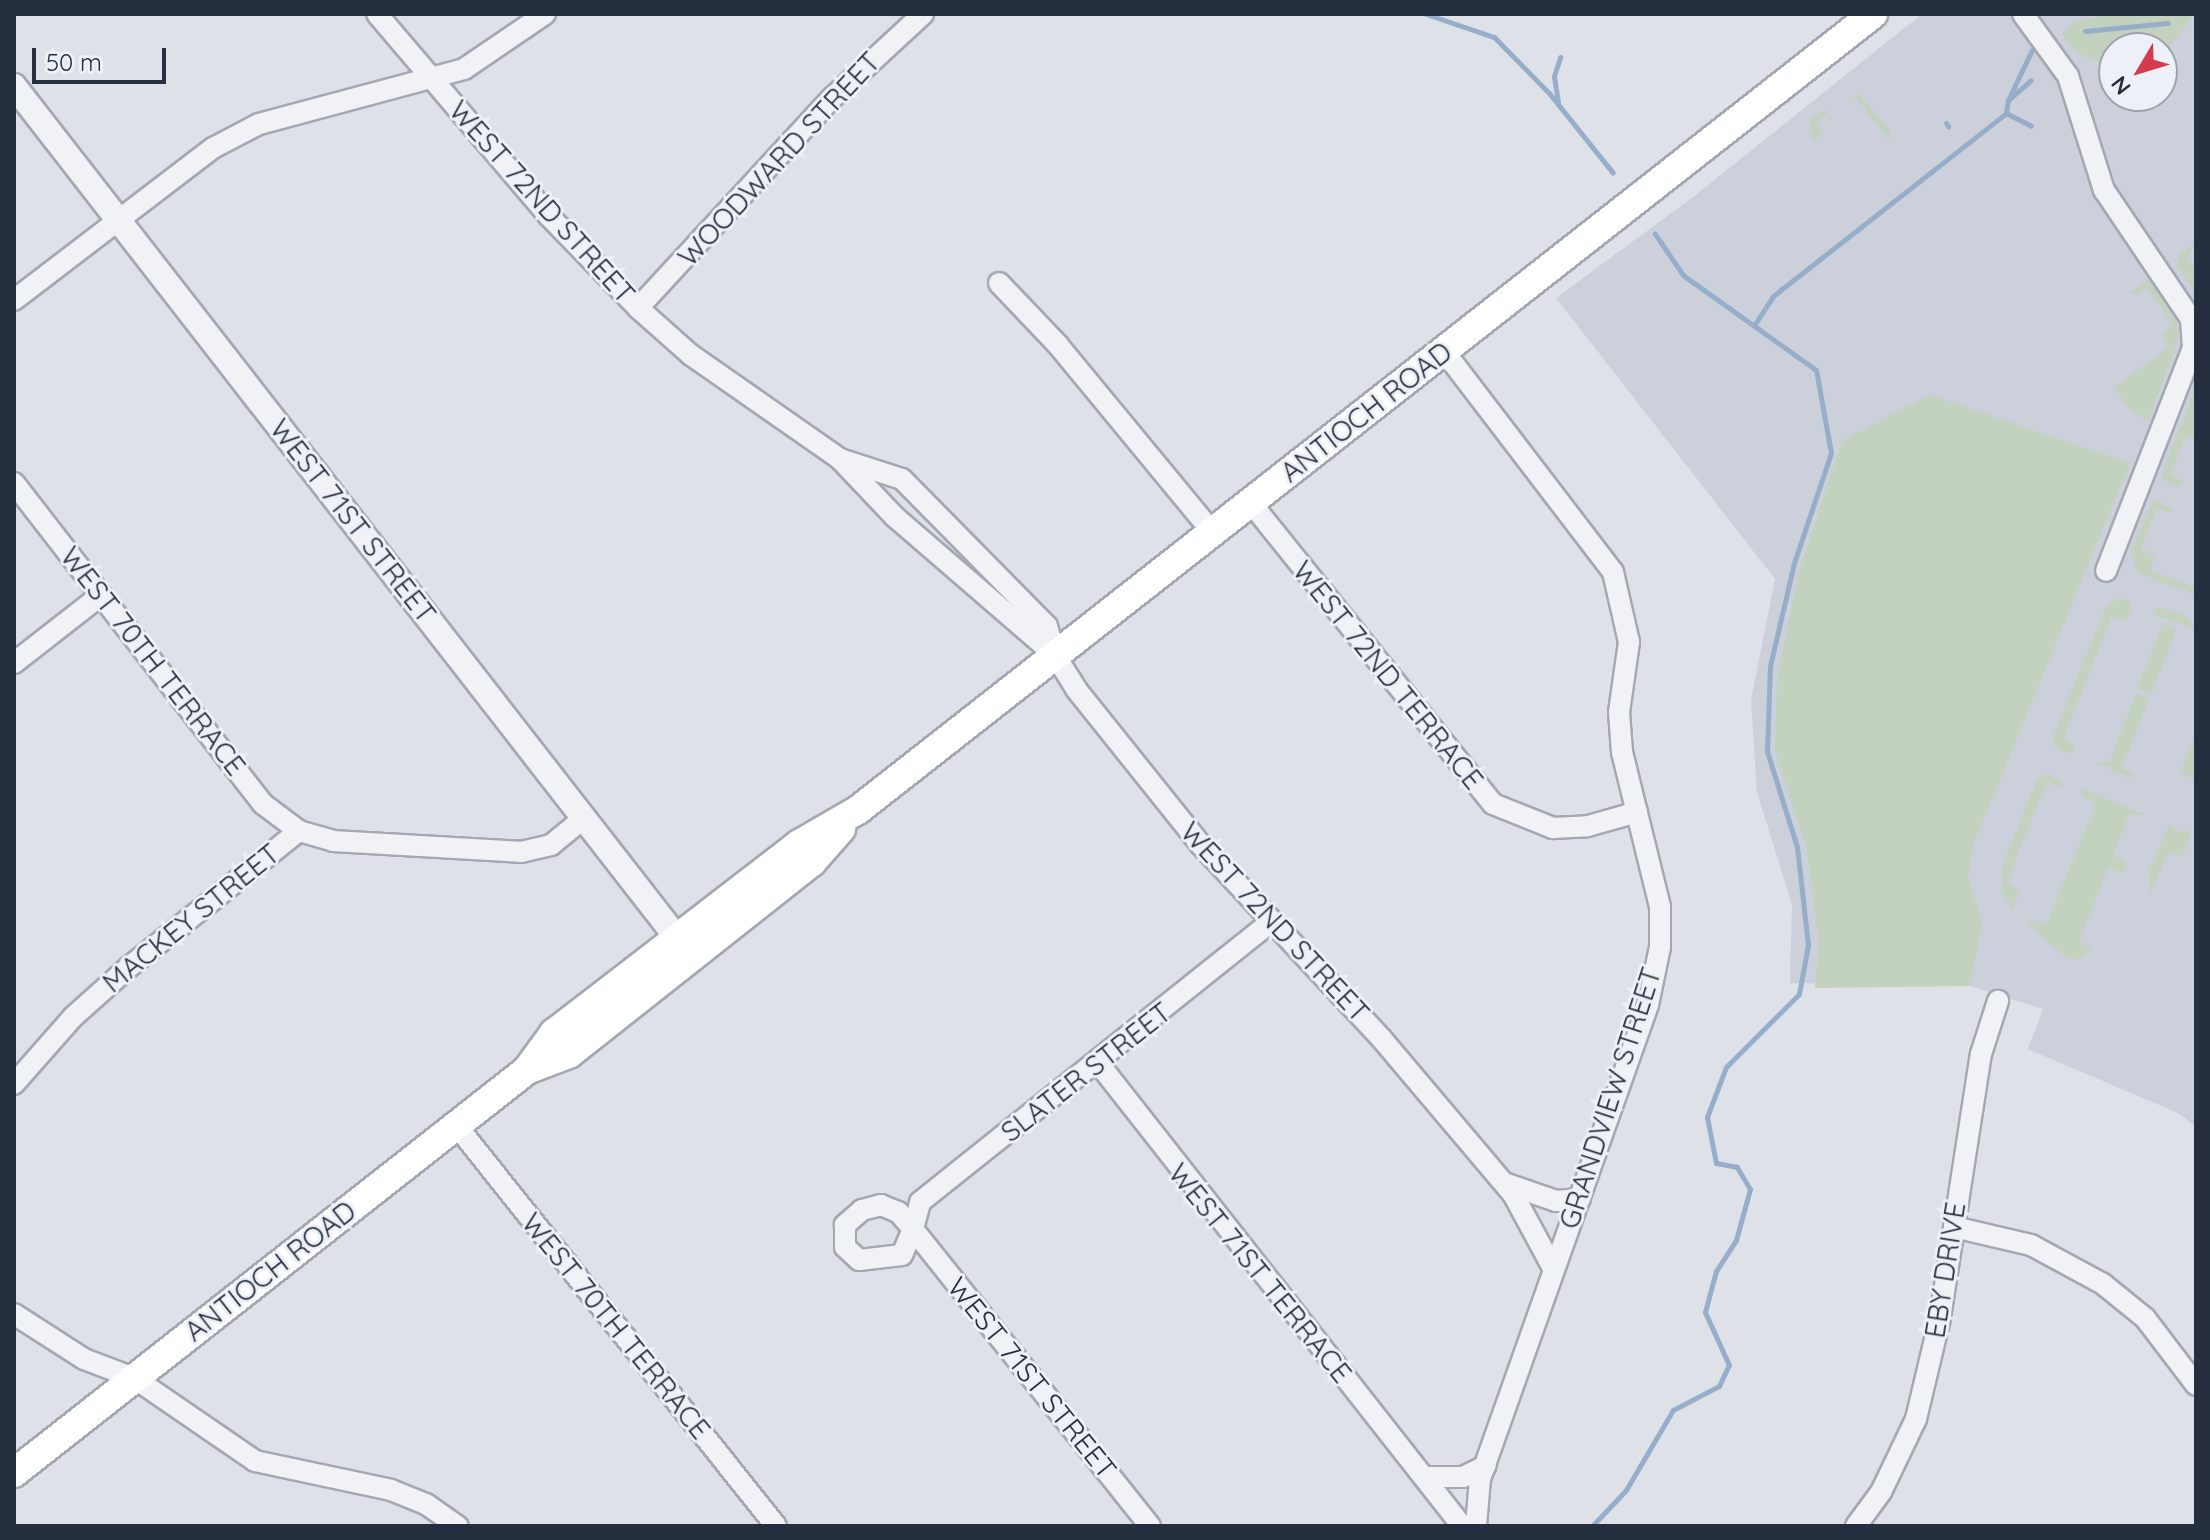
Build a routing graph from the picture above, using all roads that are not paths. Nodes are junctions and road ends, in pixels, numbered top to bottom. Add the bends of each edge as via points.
1 (377, 14) edge
2 (545, 14) edge
3 (923, 14) edge
4 (1873, 14) edge
5 (2023, 14) edge
6 (431, 81) junction
7 (14, 86) edge
8 (117, 219) junction
9 (999, 283) dead end
10 (14, 300) edge
11 (638, 308) junction
12 (1444, 351) junction
13 (840, 459) junction
14 (14, 483) edge
15 (1251, 503) junction
16 (1212, 532) junction
17 (2106, 571) dead end
18 (101, 595) junction
19 (1055, 655) junction
20 (14, 663) edge
21 (1637, 812) junction
22 (584, 818) junction
23 (299, 831) junction
24 (1272, 921) junction
25 (684, 947) junction
26 (1998, 1001) dead end
27 (1099, 1064) junction
28 (14, 1084) edge
29 (456, 1125) junction
30 (1504, 1183) junction
31 (1580, 1199) junction
32 (1954, 1227) junction
33 (913, 1229) joint
34 (1552, 1266) junction
35 (14, 1314) edge
36 (134, 1378) junction
37 (2196, 1385) edge
38 (1486, 1466) junction
39 (14, 1473) edge
40 (1426, 1477) junction
41 (458, 1526) edge
42 (776, 1526) edge
43 (1150, 1526) edge
44 (1462, 1526) edge
45 (1476, 1526) edge
46 (1856, 1526) edge

1 - 6 street, WEST 72ND STREET
2 - 6 street via 464,69
3 - 11 street, WOODWARD STREET via 832,98
4 - 12 main road, ANTIOCH ROAD
5 - 17 street via 2068,76 2104,190 2186,308 2193,328 2193,348
6 - 8 street via 395,85 259,124 185,165
6 - 11 street, WEST 72ND STREET
7 - 8 street, WEST 71ST STREET
8 - 10 street
8 - 22 street, WEST 71ST STREET
9 - 16 street via 1077,366
11 - 13 street, WEST 72ND STREET via 703,363
12 - 15 main road, ANTIOCH ROAD
12 - 21 street, GRANDVIEW STREET via 1613,572 1629,642 1619,712 1622,752
13 - 19 street, WEST 72ND STREET via 895,517
13 - 19 street, WEST 72ND STREET via 902,479 1047,626
14 - 18 street, WEST 70TH TERRACE
15 - 16 main road, ANTIOCH ROAD
15 - 21 street, WEST 72ND TERRACE via 1468,780 1493,804 1553,828 1588,826
16 - 19 main road, ANTIOCH ROAD
18 - 20 street
18 - 23 street, WEST 70TH TERRACE via 263,804
19 - 24 street, WEST 72ND STREET via 1179,819
19 - 25 main road, ANTIOCH ROAD via 858,810 812,862
21 - 31 street, GRANDVIEW STREET via 1656,876 1660,947 1648,1005
22 - 23 street, MACKEY STREET via 551,845 521,852 333,841
22 - 25 street, WEST 71ST STREET
23 - 28 street, MACKEY STREET via 129,967 73,1017
24 - 27 street, SLATER STREET
24 - 30 street, WEST 72ND STREET via 1381,1038
25 - 29 main road, ANTIOCH ROAD via 569,1054 527,1070
26 - 32 street, EBY DRIVE via 1981,1054
27 - 33 street, SLATER STREET via 920,1202
27 - 40 street, WEST 71ST TERRACE
29 - 36 main road, ANTIOCH ROAD
29 - 42 street, WEST 70TH TERRACE
30 - 31 street via 1556,1201
30 - 34 street, WEST 72ND STREET via 1522,1205
31 - 34 street, GRANDVIEW STREET
32 - 37 street via 2031,1245 2103,1284 2145,1318
32 - 46 street, EBY DRIVE via 1916,1419 1881,1492
33 - 43 street, WEST 71ST STREET
34 - 38 street, GRANDVIEW STREET via 1541,1315
35 - 36 street via 84,1359
36 - 39 main road, ANTIOCH ROAD
36 - 41 street via 255,1461 391,1490 426,1504
38 - 40 street via 1463,1477
38 - 45 street, GRANDVIEW STREET
40 - 44 street, WEST 71ST TERRACE

